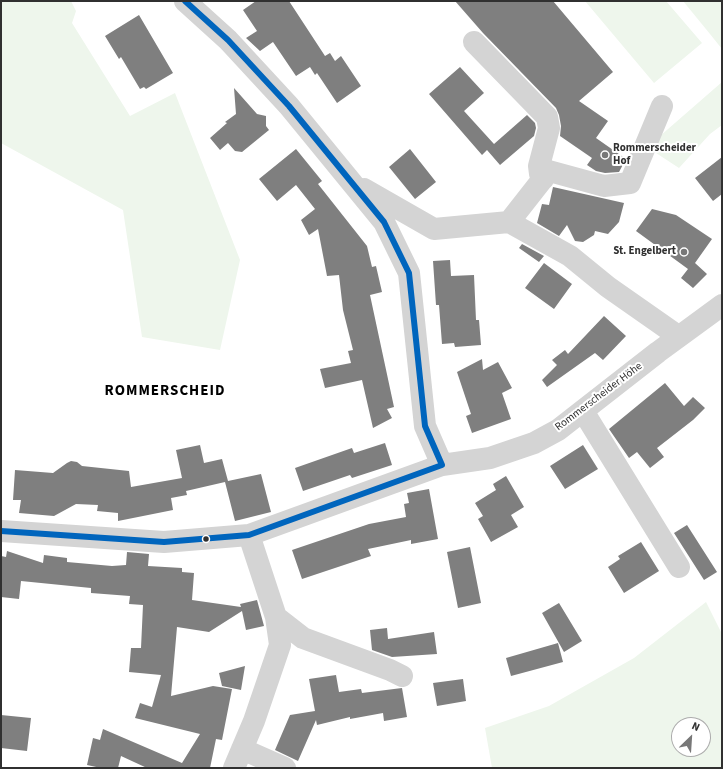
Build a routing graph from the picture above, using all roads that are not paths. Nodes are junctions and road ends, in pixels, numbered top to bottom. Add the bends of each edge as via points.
1 (185, 1) edge
2 (474, 42) dead end
3 (662, 106) dead end
4 (542, 178) junction
5 (352, 182) junction
6 (508, 222) junction
7 (722, 305) edge
8 (678, 336) junction
9 (583, 411) junction
10 (442, 465) junction
11 (1, 531) edge
12 (249, 535) junction
13 (679, 567) dead end
14 (276, 617) junction
15 (402, 676) dead end
16 (238, 758) edge
17 (285, 768) edge

1 - 5 street via 228,40 289,106
2 - 4 street via 547,117 549,128 539,166
3 - 4 street via 630,183 604,186 548,171
4 - 6 street
5 - 6 street via 434,229
5 - 10 street via 384,222 409,274 425,426
6 - 8 street via 570,256 608,287
7 - 8 street, Rommerscheider Höhe
8 - 9 street, Rommerscheider Höhe
9 - 10 street, Rommerscheider Höhe via 558,430 534,443 490,458
9 - 13 street
10 - 12 street, Rommerscheider Höhe
11 - 12 street, Rommerscheider Höhe via 164,542
12 - 14 street
14 - 15 street via 303,638
14 - 16 street via 280,645 254,721
16 - 17 street

